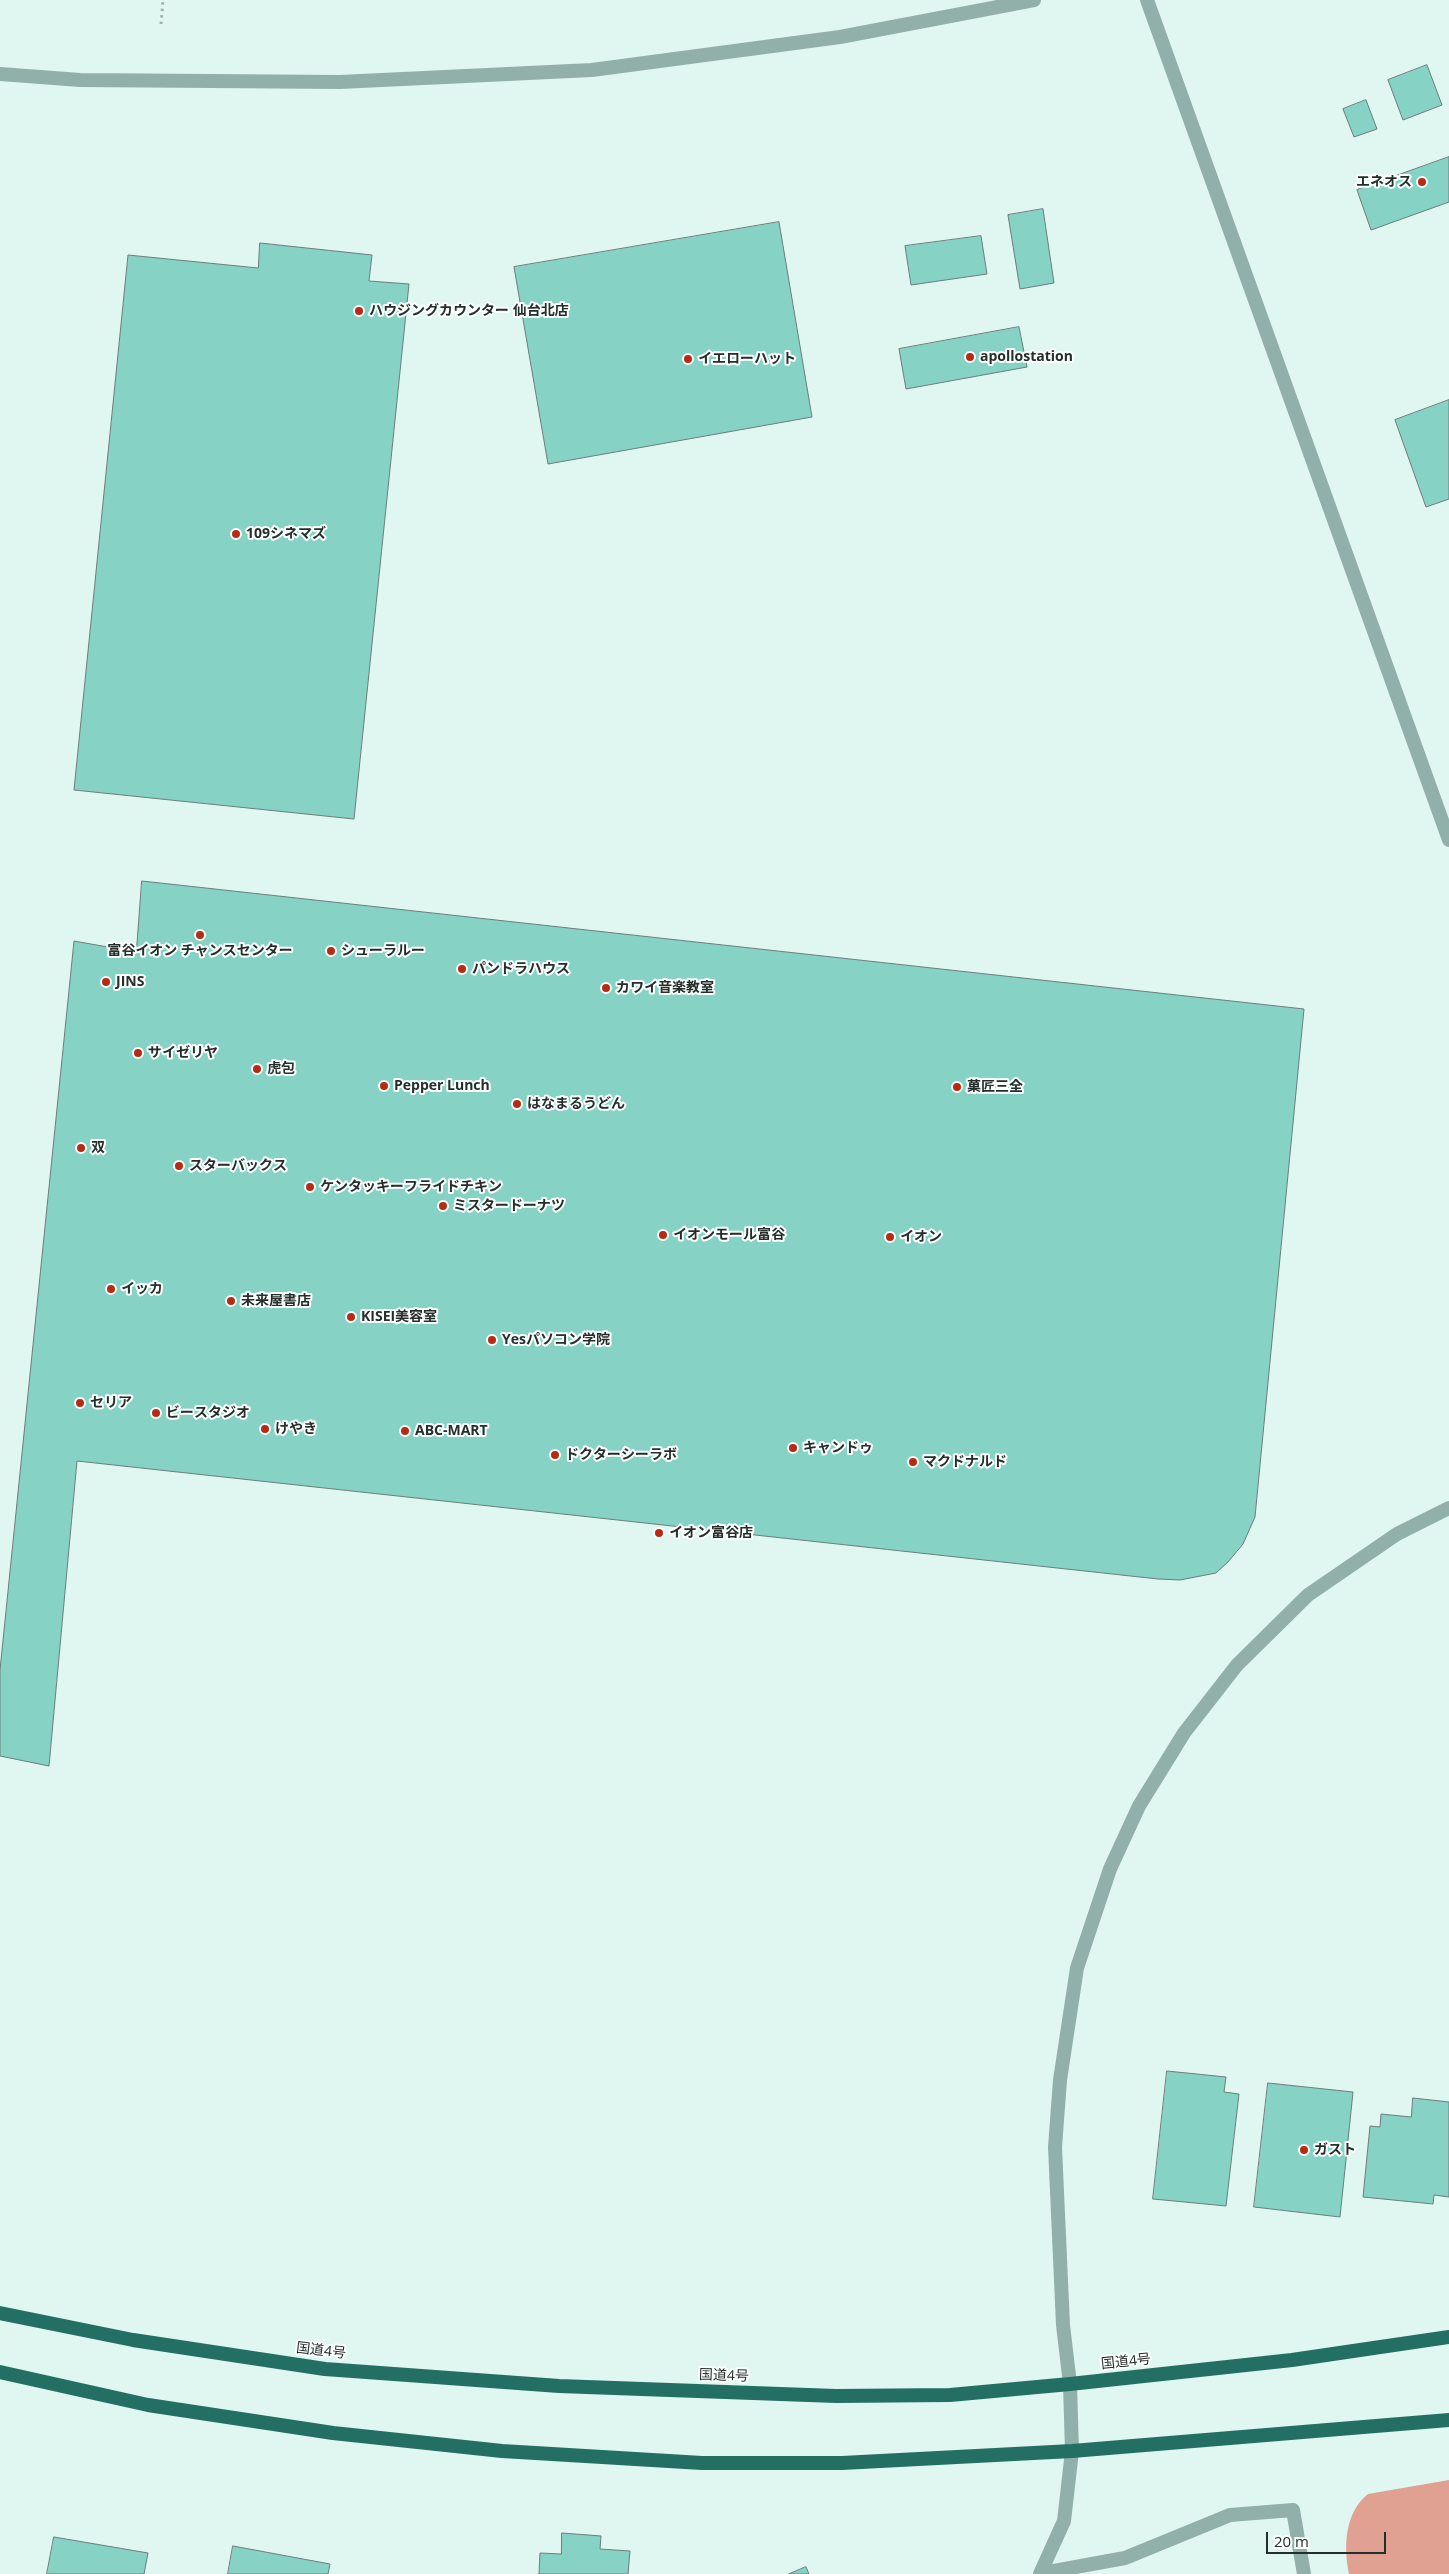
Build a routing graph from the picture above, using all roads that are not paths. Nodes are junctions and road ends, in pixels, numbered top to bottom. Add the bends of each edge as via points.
1 (1034, 0) edge
2 (1147, 0) edge
3 (0, 74) edge
4 (1449, 840) edge
5 (1449, 1508) edge
6 (0, 2313) edge
7 (1449, 2337) edge
8 (0, 2372) edge
9 (1070, 2384) junction
10 (1449, 2420) edge
11 (1072, 2451) junction
12 (1041, 2573) edge
13 (1304, 2574) edge

1 - 3 street via 840,37 592,70 340,82 80,80
2 - 4 street
5 - 9 street via 1397,1534 1308,1595 1237,1665 1184,1733 1139,1806 1110,1869 1077,1968 1059,2089 1055,2147 1063,2326
6 - 9 highway, 国道4号 via 133,2340 324,2369 559,2386 846,2396 950,2395
7 - 9 highway, 国道4号 via 1292,2360
8 - 11 highway via 148,2405 332,2433 502,2451 712,2463 842,2463
9 - 11 street
10 - 11 highway
11 - 12 street via 1064,2521
12 - 13 street via 1125,2558 1230,2515 1293,2510

